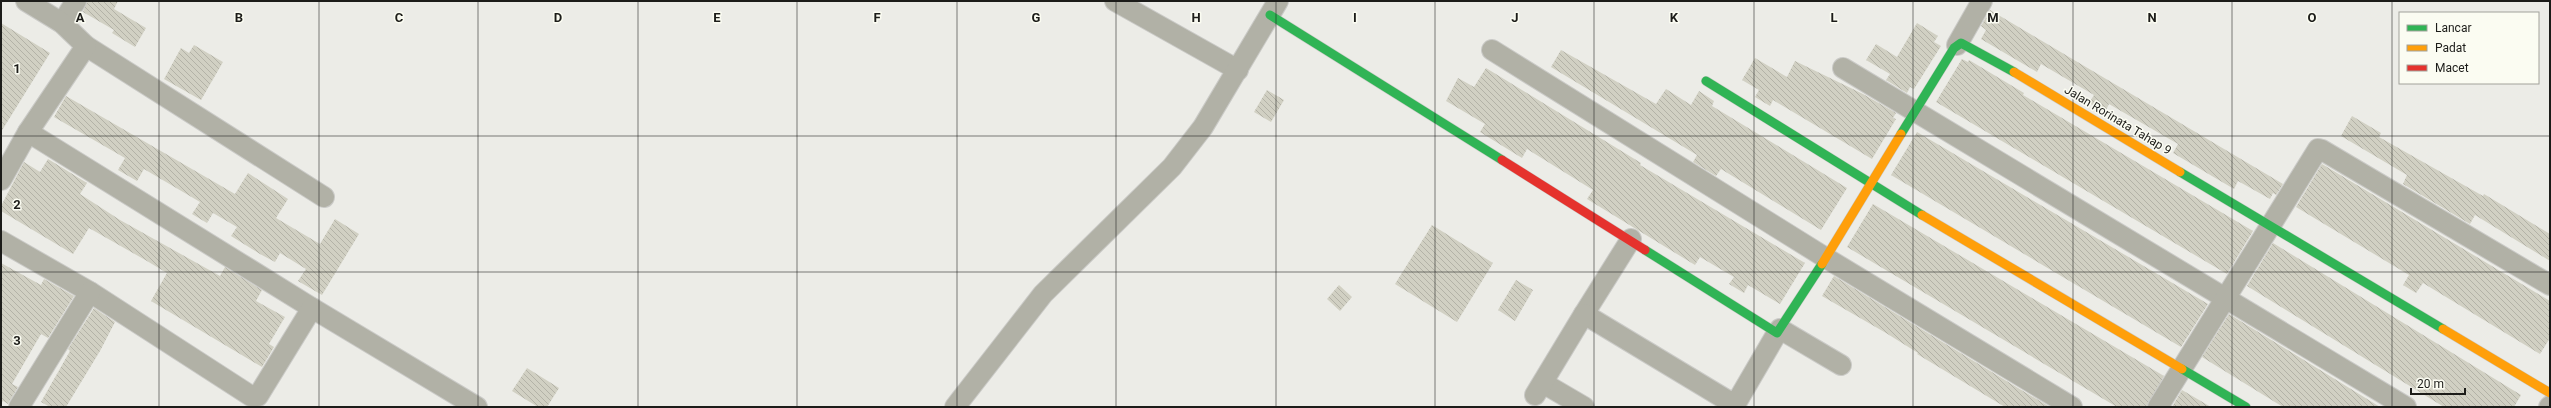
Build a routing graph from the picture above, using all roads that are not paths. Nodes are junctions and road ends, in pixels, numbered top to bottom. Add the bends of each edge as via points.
1 (26, 1) edge
2 (76, 1) edge
3 (1115, 1) edge
4 (1982, 1) edge
5 (1274, 8) edge
6 (62, 23) junction
7 (86, 46) junction
8 (1955, 46) junction
9 (1492, 50) dead end
10 (1843, 68) dead end
11 (1238, 70) junction
12 (1706, 81) dead end
13 (1913, 112) junction
14 (28, 132) junction
15 (1, 180) edge
16 (1870, 184) junction
17 (324, 197) dead end
18 (2271, 224) junction
19 (1632, 240) junction
20 (1, 241) edge
21 (1826, 258) junction
22 (2550, 285) edge
23 (90, 292) junction
24 (2225, 297) junction
25 (312, 308) junction
26 (1584, 314) junction
27 (1778, 331) junction
28 (1841, 365) dead end
29 (2182, 368) junction
30 (2550, 393) edge
31 (468, 403) edge
32 (1739, 405) edge
33 (19, 407) edge
34 (955, 407) edge
35 (1584, 407) edge
36 (2072, 407) edge
37 (2158, 407) edge
38 (2246, 407) edge
39 (2406, 407) edge

1 - 6 street
2 - 6 street
3 - 11 street
4 - 8 street
5 - 11 street
5 - 19 street via 1423,112
6 - 7 street
7 - 14 street
7 - 17 street
8 - 13 street
8 - 18 street, Jalan Rorinata Tahap 9 via 1966,44
9 - 21 street
10 - 13 street
11 - 34 street via 1203,126 1172,167 1043,294
12 - 16 street
13 - 16 street
13 - 24 street
14 - 15 street
14 - 25 street
16 - 21 street
16 - 29 street
18 - 22 street via 2315,152 2322,150
18 - 24 street
18 - 30 street, Jalan Rorinata Tahap 9
19 - 26 street
19 - 27 street
20 - 23 street
21 - 27 street
21 - 36 street
23 - 25 street via 251,396 258,396
23 - 33 street
24 - 29 street
24 - 39 street
25 - 31 street
26 - 32 street
26 - 35 street via 1539,389
27 - 28 street
27 - 32 street
29 - 37 street
29 - 38 street

